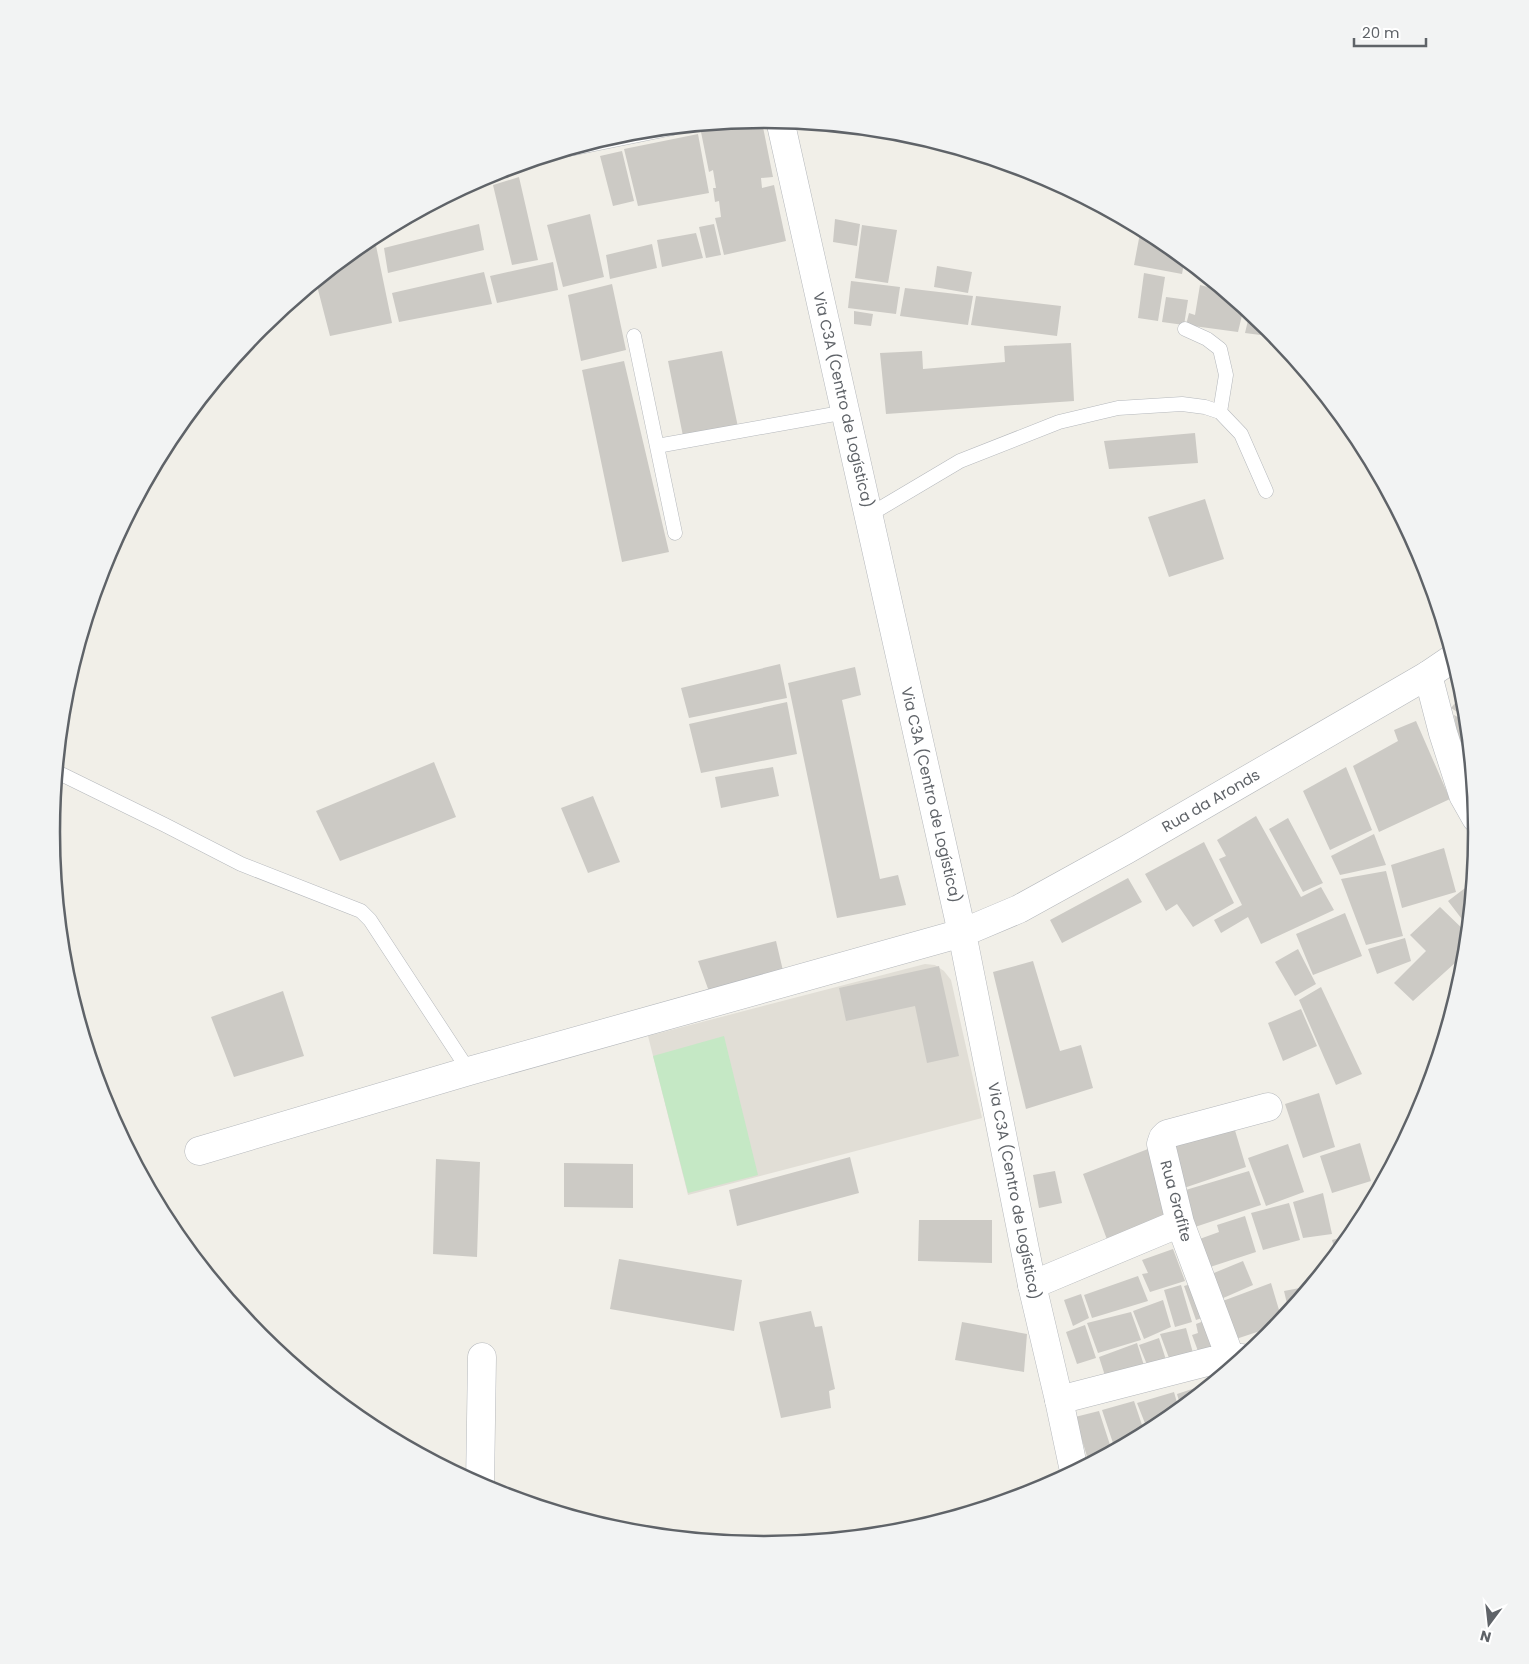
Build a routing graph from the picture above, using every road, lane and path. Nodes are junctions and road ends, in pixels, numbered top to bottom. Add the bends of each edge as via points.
1 (782, 128) edge
2 (1185, 329) dead end
3 (634, 336) dead end
4 (846, 412) junction
5 (1220, 412) junction
6 (657, 446) junction
7 (1266, 491) dead end
8 (869, 515) junction
9 (675, 533) dead end
10 (1448, 662) edge
11 (1428, 675) junction
12 (63, 775) edge
13 (1468, 803) edge
14 (962, 933) junction
15 (469, 1071) junction
16 (1268, 1107) dead end
17 (199, 1151) dead end
18 (1180, 1223) junction
19 (1032, 1285) junction
20 (482, 1357) dead end
21 (1234, 1357) edge
22 (1230, 1361) edge
23 (1059, 1400) junction
24 (1073, 1465) edge
25 (480, 1476) edge

1 - 4 street, Via C3A (Centro de Logística)
2 - 5 lane via 1220,349 1226,375
3 - 6 lane
4 - 6 lane
4 - 8 street, Via C3A (Centro de Logística)
5 - 7 lane via 1241,434
5 - 8 lane via 1182,404 1118,408 1059,422 960,461
6 - 9 lane
8 - 14 street, Via C3A (Centro de Logística)
10 - 11 street, Rua da Aronds
11 - 13 street via 1443,733
11 - 14 street, Rua da Aronds via 1126,850 1019,909
12 - 15 lane via 241,864 361,911
14 - 15 street, Rua da Aronds
14 - 19 street, Via C3A (Centro de Logística)
15 - 17 street, Rua da Aronds
16 - 18 street, Rua Grafite via 1167,1134 1163,1138 1161,1144
18 - 19 street
18 - 21 street, Rua Grafite
19 - 23 street, Via C3A (Centro de Logística)
20 - 25 street
22 - 23 street via 1211,1361
23 - 24 street, Via C3A (Centro de Logística)

